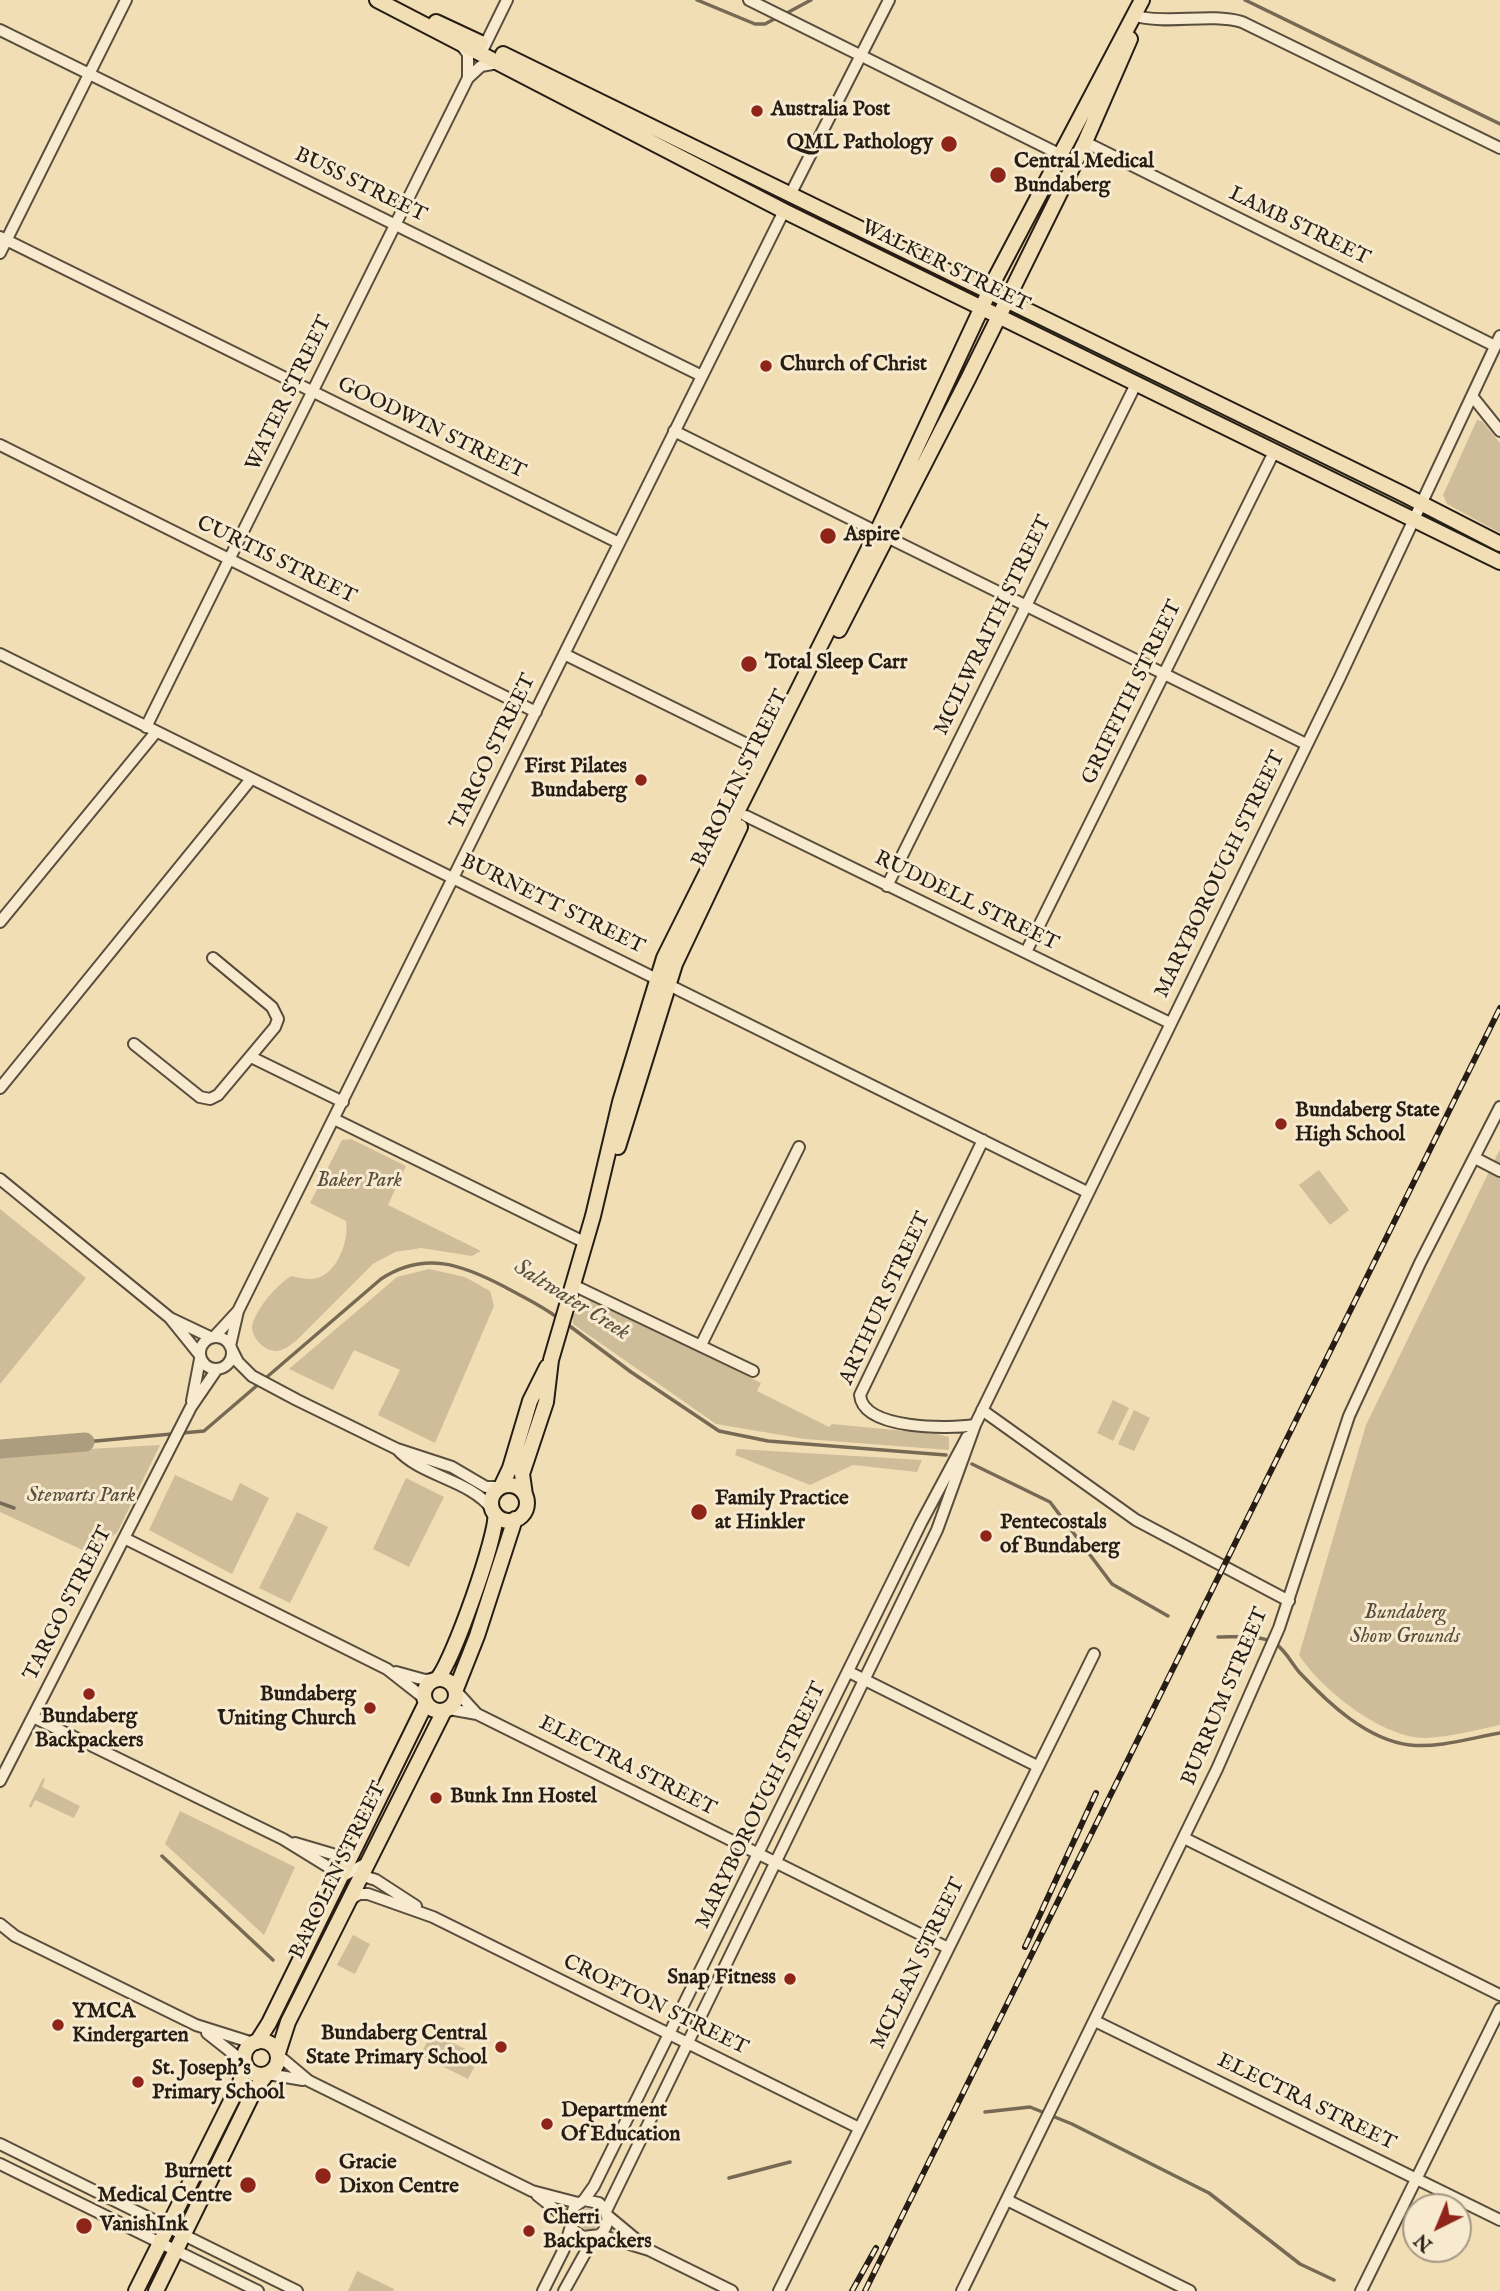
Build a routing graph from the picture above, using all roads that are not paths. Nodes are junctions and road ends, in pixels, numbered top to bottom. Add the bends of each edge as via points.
1 (379, 0) edge
2 (507, 0) edge
3 (749, 0) edge
4 (889, 0) edge
5 (125, 1) edge
6 (1143, 5) edge
7 (0, 30) edge
8 (460, 43) junction
9 (482, 49) junction
10 (860, 56) junction
11 (498, 63) junction
12 (89, 73) junction
13 (468, 78) junction
14 (1107, 91) junction
15 (1085, 142) junction
16 (1500, 148) edge
17 (1059, 154) junction
18 (724, 160) junction
19 (791, 193) junction
20 (784, 211) junction
21 (395, 225) junction
22 (3, 238) edge
23 (860, 248) junction
24 (0, 253) edge
25 (989, 292) junction
26 (1006, 300) junction
27 (982, 308) junction
28 (998, 316) junction
29 (1497, 341) edge
30 (702, 376) junction
31 (1136, 384) junction
32 (313, 392) junction
33 (1472, 396) junction
34 (674, 431) junction
35 (1500, 431) edge
36 (0, 445) edge
37 (1274, 452) junction
38 (1422, 503) junction
39 (1414, 520) junction
40 (882, 535) junction
41 (619, 543) junction
42 (1500, 544) edge
43 (229, 559) junction
44 (1500, 562) edge
45 (1026, 605) junction
46 (0, 654) edge
47 (564, 654) junction
48 (1164, 674) junction
49 (536, 712) junction
50 (151, 729) junction
51 (1306, 744) junction
52 (766, 754) junction
53 (251, 779) junction
54 (746, 816) junction
55 (453, 878) junction
56 (887, 886) junction
57 (0, 922) edge
58 (1026, 952) junction
59 (213, 958) dead end
60 (662, 981) junction
61 (1170, 1023) junction
62 (134, 1044) dead end
63 (251, 1057) junction
64 (0, 1088) edge
65 (343, 1102) junction
66 (1500, 1107) edge
67 (334, 1119) junction
68 (983, 1140) junction
69 (799, 1147) dead end
70 (1475, 1158) junction
71 (1500, 1171) edge
72 (0, 1179) edge
73 (1087, 1192) junction
74 (586, 1242) junction
75 (573, 1285) junction
76 (239, 1311) junction
77 (170, 1318) junction
78 (212, 1337) junction
79 (701, 1345) junction
80 (231, 1348) junction
81 (200, 1357) junction
82 (551, 1360) junction
83 (219, 1369) junction
84 (753, 1371) dead end
85 (252, 1376) junction
86 (190, 1409) junction
87 (982, 1410) junction
88 (974, 1426) junction
89 (397, 1449) junction
90 (500, 1487) junction
91 (525, 1495) junction
92 (494, 1511) junction
93 (515, 1519) junction
94 (124, 1538) junction
95 (1289, 1601) junction
96 (1094, 1654) dead end
97 (387, 1669) junction
98 (849, 1672) junction
99 (435, 1679) junction
100 (866, 1680) junction
101 (456, 1691) junction
102 (425, 1700) junction
103 (446, 1710) junction
104 (477, 1714) junction
105 (33, 1717) junction
106 (1037, 1766) junction
107 (0, 1781) edge
108 (1184, 1838) junction
109 (283, 1839) junction
110 (356, 1848) junction
111 (759, 1854) junction
112 (369, 1860) junction
113 (776, 1863) junction
114 (362, 1874) junction
115 (343, 1876) junction
116 (335, 1892) junction
117 (347, 1903) junction
118 (433, 1917) junction
119 (0, 1924) edge
120 (0, 1932) edge
121 (15, 1936) junction
122 (948, 1948) junction
123 (1500, 1995) edge
124 (1500, 2009) edge
125 (1095, 2021) junction
126 (196, 2025) junction
127 (669, 2035) junction
128 (255, 2042) junction
129 (687, 2043) junction
130 (278, 2054) junction
131 (245, 2064) junction
132 (267, 2074) junction
133 (309, 2081) junction
134 (859, 2129) junction
135 (0, 2144) edge
136 (24, 2156) junction
137 (0, 2164) edge
138 (16, 2172) junction
139 (1417, 2179) junction
140 (533, 2192) junction
141 (1007, 2200) junction
142 (581, 2202) junction
143 (607, 2213) junction
144 (1500, 2220) edge
145 (570, 2224) junction
146 (168, 2226) junction
147 (184, 2234) junction
148 (597, 2236) junction
149 (160, 2243) junction
150 (649, 2250) junction
151 (176, 2251) junction
152 (136, 2291) edge
153 (156, 2291) edge
154 (258, 2291) edge
155 (297, 2291) edge
156 (543, 2291) edge
157 (564, 2291) edge
158 (732, 2291) edge
159 (779, 2291) edge
160 (961, 2291) edge
161 (1190, 2291) edge
162 (1361, 2291) edge

1 - 8 main road, WALKER STREET
1 - 9 main road, WALKER STREET
2 - 9 street
3 - 10 street
4 - 10 street
5 - 12 street
6 - 14 main road, BAROLIN STREET
6 - 16 street via 1172,20 1242,22
6 - 17 main road, BAROLIN STREET
7 - 12 street, BUSS STREET
8 - 9 main road, WALKER STREET
8 - 13 street via 468,54
9 - 11 main road, WALKER STREET
9 - 18 main road, WALKER STREET
10 - 17 street
10 - 19 street
11 - 13 street via 481,66
11 - 20 main road, WALKER STREET
12 - 21 street, BUSS STREET
12 - 22 street
13 - 21 street, WATER STREET
14 - 15 main road, BAROLIN STREET
14 - 17 main road via 1096,102 1079,139
15 - 26 main road, BAROLIN STREET
15 - 29 street, LAMB STREET
17 - 25 main road, BAROLIN STREET
18 - 19 main road, WALKER STREET
18 - 20 main road via 742,178 776,196
19 - 23 main road via 799,207 834,226
19 - 25 main road, WALKER STREET
20 - 23 main road, WALKER STREET
20 - 30 street, TARGO STREET
21 - 30 street, BUSS STREET
21 - 32 street, WATER STREET
22 - 24 street
22 - 32 street, GOODWIN STREET
23 - 27 main road, WALKER STREET
25 - 26 main road, WALKER STREET
25 - 27 main road, BAROLIN STREET
26 - 28 main road, BAROLIN STREET
26 - 38 main road, WALKER STREET
27 - 28 main road, WALKER STREET
27 - 40 main road, BAROLIN STREET
28 - 31 main road, WALKER STREET
28 - 40 main road, BAROLIN STREET
29 - 33 street, MARYBOROUGH STREET
30 - 34 street, TARGO STREET
31 - 37 main road, WALKER STREET
31 - 45 street, MCILWRAITH STREET
32 - 41 street, GOODWIN STREET
32 - 43 street, WATER STREET
33 - 35 street
33 - 38 street, MARYBOROUGH STREET
34 - 40 street
34 - 41 street, TARGO STREET
36 - 43 street, CURTIS STREET
37 - 39 main road, WALKER STREET
37 - 48 street, GRIFFITH STREET
38 - 39 street, MARYBOROUGH STREET
38 - 42 main road, WALKER STREET
39 - 44 main road, WALKER STREET
39 - 51 street, MARYBOROUGH STREET
40 - 45 street
40 - 52 main road, BAROLIN STREET
40 - 54 main road, BAROLIN STREET
41 - 47 street, TARGO STREET
43 - 49 street, CURTIS STREET
43 - 50 street, WATER STREET
45 - 48 street
45 - 56 street, MCILWRAITH STREET
46 - 50 street, BURNETT STREET
47 - 49 street, TARGO STREET
47 - 52 street
48 - 51 street
48 - 58 street, GRIFFITH STREET
49 - 55 street, TARGO STREET
50 - 53 street, BURNETT STREET
50 - 57 street, WATER STREET
51 - 61 street, MARYBOROUGH STREET
52 - 60 main road, BAROLIN STREET via 696,891
53 - 55 street, BURNETT STREET
53 - 64 street
54 - 56 street, RUDDELL STREET
54 - 60 main road, BAROLIN STREET
55 - 60 street, BURNETT STREET
55 - 65 street, TARGO STREET
56 - 58 street, RUDDELL STREET
58 - 61 street, RUDDELL STREET
59 - 63 street via 277,1015 275,1027
60 - 68 street, BURNETT STREET
60 - 74 main road, BAROLIN STREET
61 - 73 street, MARYBOROUGH STREET
62 - 63 street via 205,1099 218,1095
63 - 65 street
65 - 67 street, TARGO STREET
66 - 70 street, BURRUM STREET
67 - 74 street
67 - 76 street, TARGO STREET
68 - 73 street, BURNETT STREET
68 - 88 street, ARTHUR STREET via 860,1395 862,1406 875,1418 950,1429
69 - 79 street
70 - 71 street
70 - 95 street, BURRUM STREET via 1349,1416
72 - 77 street
73 - 87 street, MARYBOROUGH STREET
74 - 75 main road, BAROLIN STREET
75 - 79 street
75 - 82 main road, BAROLIN STREET
76 - 78 street, TARGO STREET
76 - 80 street, TARGO STREET
77 - 78 street
77 - 81 street
78 - 80 street via 224,1339
78 - 81 street via 201,1344
79 - 84 street
80 - 83 street via 231,1359
80 - 85 street
81 - 83 street via 207,1367
81 - 86 street, TARGO STREET
82 - 90 main road, BAROLIN STREET via 530,1401
82 - 91 main road, BAROLIN STREET via 546,1402 522,1474
83 - 85 street
83 - 86 street, TARGO STREET
85 - 89 street
86 - 94 street, TARGO STREET
87 - 88 street, MARYBOROUGH STREET
87 - 95 street via 1146,1527
88 - 98 street, MARYBOROUGH STREET via 926,1511
88 - 100 street, MARYBOROUGH STREET via 937,1530
89 - 90 street via 452,1467 486,1487
89 - 92 street via 406,1459 460,1486
90 - 91 main road via 512,1485
90 - 92 main road via 493,1494
91 - 93 main road via 526,1508
92 - 93 main road via 504,1520
92 - 99 main road via 495,1534 463,1628 448,1663
93 - 101 main road
94 - 97 street
94 - 105 street, TARGO STREET
95 - 108 street, BURRUM STREET
96 - 106 street, MCLEAN STREET
97 - 99 street
97 - 102 street
98 - 100 street
98 - 111 street, MARYBOROUGH STREET
99 - 101 main road via 447,1680
99 - 102 main road via 426,1687
100 - 106 street
100 - 113 street, MARYBOROUGH STREET
101 - 103 main road via 455,1702
101 - 104 street, ELECTRA STREET
102 - 103 main road via 434,1710
102 - 110 main road, BAROLIN STREET
103 - 104 street, ELECTRA STREET
103 - 112 main road, BAROLIN STREET
104 - 111 street, ELECTRA STREET
105 - 107 street, TARGO STREET
105 - 109 street
106 - 122 street, MCLEAN STREET
108 - 123 street
108 - 125 street, BURRUM STREET
109 - 110 street via 339,1856 350,1855
109 - 115 street
110 - 115 main road, BAROLIN STREET
111 - 113 street, ELECTRA STREET
111 - 127 street, MARYBOROUGH STREET
112 - 114 main road, BAROLIN STREET
112 - 115 street
113 - 122 street, ELECTRA STREET
113 - 129 street, MARYBOROUGH STREET
114 - 116 street via 350,1877
114 - 117 main road, BAROLIN STREET
114 - 118 street, CROFTON STREET
115 - 116 main road, BAROLIN STREET
116 - 128 main road, BAROLIN STREET
117 - 118 street, CROFTON STREET via 355,1895 368,1894
117 - 130 main road, BAROLIN STREET via 283,2032
118 - 127 street, CROFTON STREET
119 - 121 street
120 - 121 street
121 - 126 street
122 - 134 street, MCLEAN STREET
124 - 139 street
125 - 139 street, ELECTRA STREET
125 - 141 street, BURRUM STREET
126 - 128 street
126 - 131 street
127 - 129 street, CROFTON STREET
127 - 142 street, MARYBOROUGH STREET via 594,2186
128 - 130 main road via 269,2043
128 - 131 main road via 246,2049
129 - 134 street, CROFTON STREET
129 - 143 street, MARYBOROUGH STREET
130 - 132 main road via 275,2068
130 - 133 street
131 - 132 main road via 251,2073
131 - 146 main road
132 - 133 street
132 - 147 main road via 254,2091
133 - 140 street
134 - 159 street, MCLEAN STREET
135 - 136 street
136 - 138 street
136 - 146 street
137 - 138 street
138 - 149 street
139 - 144 street, ELECTRA STREET
139 - 162 street
140 - 142 street
140 - 145 street
141 - 160 street, BURRUM STREET
141 - 161 street
142 - 143 street via 594,2201
142 - 145 street via 571,2211
143 - 148 street via 606,2227
143 - 150 street
145 - 148 street via 578,2235
145 - 156 street via 564,2249
146 - 147 street
146 - 149 main road
147 - 151 main road
147 - 155 street
148 - 150 street
148 - 157 street
149 - 151 street
149 - 152 main road
150 - 158 street
151 - 153 main road
151 - 154 street

